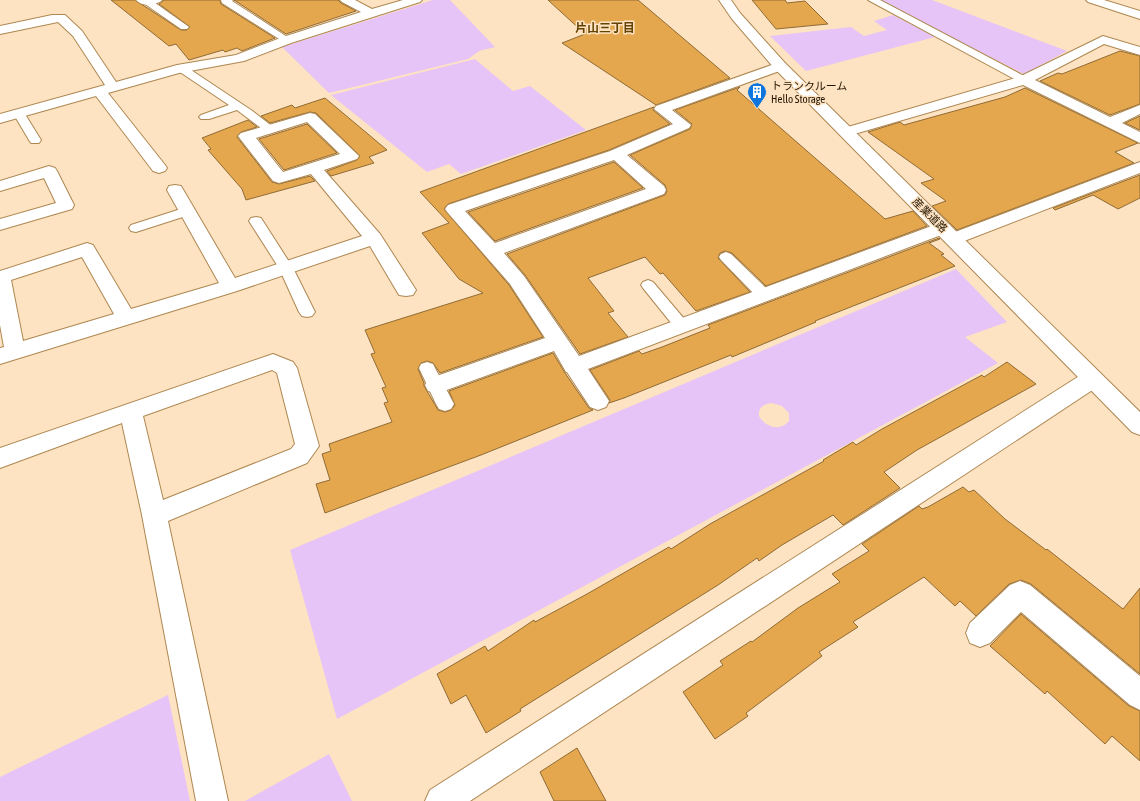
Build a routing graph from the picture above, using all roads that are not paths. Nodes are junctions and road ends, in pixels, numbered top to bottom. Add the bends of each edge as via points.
1 (228, 0) edge
2 (346, 0) edge
3 (416, 0) edge
4 (725, 0) edge
5 (873, 0) edge
6 (1092, 0) edge
7 (148, 1) edge
8 (264, 12) dead end
9 (371, 13) junction
10 (1140, 15) edge
11 (250, 17) junction
12 (184, 27) dead end
13 (0, 30) edge
14 (287, 40) junction
15 (1140, 51) edge
16 (780, 66) junction
17 (181, 68) junction
18 (1024, 80) junction
19 (105, 88) junction
20 (238, 106) junction
21 (1140, 109) edge
22 (20, 114) junction
23 (205, 117) dead end
24 (0, 119) edge
25 (1110, 123) junction
26 (269, 129) junction
27 (846, 132) junction
28 (1140, 138) edge
29 (35, 140) dead end
30 (616, 154) junction
31 (1140, 167) edge
32 (159, 168) dead end
33 (314, 168) junction
34 (0, 186) edge
35 (175, 190) dead end
36 (187, 211) junction
37 (256, 221) dead end
38 (0, 226) edge
39 (136, 228) dead end
40 (948, 234) junction
41 (374, 238) junction
42 (492, 251) junction
43 (726, 257) dead end
44 (286, 268) junction
45 (1, 277) edge
46 (648, 285) dead end
47 (230, 286) junction
48 (406, 290) dead end
49 (762, 294) junction
50 (307, 312) dead end
51 (126, 316) junction
52 (681, 325) junction
53 (557, 342) junction
54 (7, 354) edge
55 (573, 366) junction
56 (431, 376) joint
57 (1092, 378) junction
58 (598, 401) dead end
59 (445, 404) dead end
60 (131, 411) junction
61 (1140, 426) edge
62 (0, 458) edge
63 (154, 515) junction
64 (980, 633) dead end
65 (1140, 695) edge
66 (212, 801) edge
67 (441, 801) edge

1 - 11 lane via 225,1
2 - 9 street
3 - 9 street
4 - 16 street, 産業道路
5 - 18 lane
6 - 10 street
7 - 12 lane
8 - 11 lane
9 - 14 street
11 - 14 lane
13 - 19 street via 61,18 78,34
14 - 17 street via 239,58
15 - 18 street via 1103,40
16 - 27 street, 産業道路
16 - 30 street via 661,109 684,125
17 - 19 street
17 - 20 lane
18 - 25 street
18 - 27 street
19 - 22 street
19 - 32 street
20 - 23 lane
20 - 26 lane
21 - 25 street
22 - 24 street
22 - 29 lane
25 - 28 street
26 - 33 street via 246,136 279,178
26 - 33 street via 310,117 351,156
27 - 40 street, 産業道路
30 - 42 street via 454,209
30 - 42 street via 658,190
31 - 40 street
33 - 41 street
34 - 38 street via 49,171 66,205
35 - 36 street
36 - 39 lane
36 - 47 street
37 - 44 lane
40 - 49 street
40 - 57 street, 産業道路
41 - 44 street
41 - 48 street
42 - 53 street via 517,280
43 - 49 lane
44 - 47 street
44 - 50 lane
45 - 51 street via 87,249
45 - 54 street
46 - 52 lane
47 - 51 street
49 - 52 street
51 - 54 street
52 - 55 street
53 - 55 street
53 - 56 street
55 - 58 street
56 - 59 lane
57 - 61 street, 産業道路
57 - 67 street
60 - 62 street
60 - 63 street
60 - 63 street via 273,362 286,368 307,446 299,456
63 - 66 street
64 - 65 street via 1020,594

